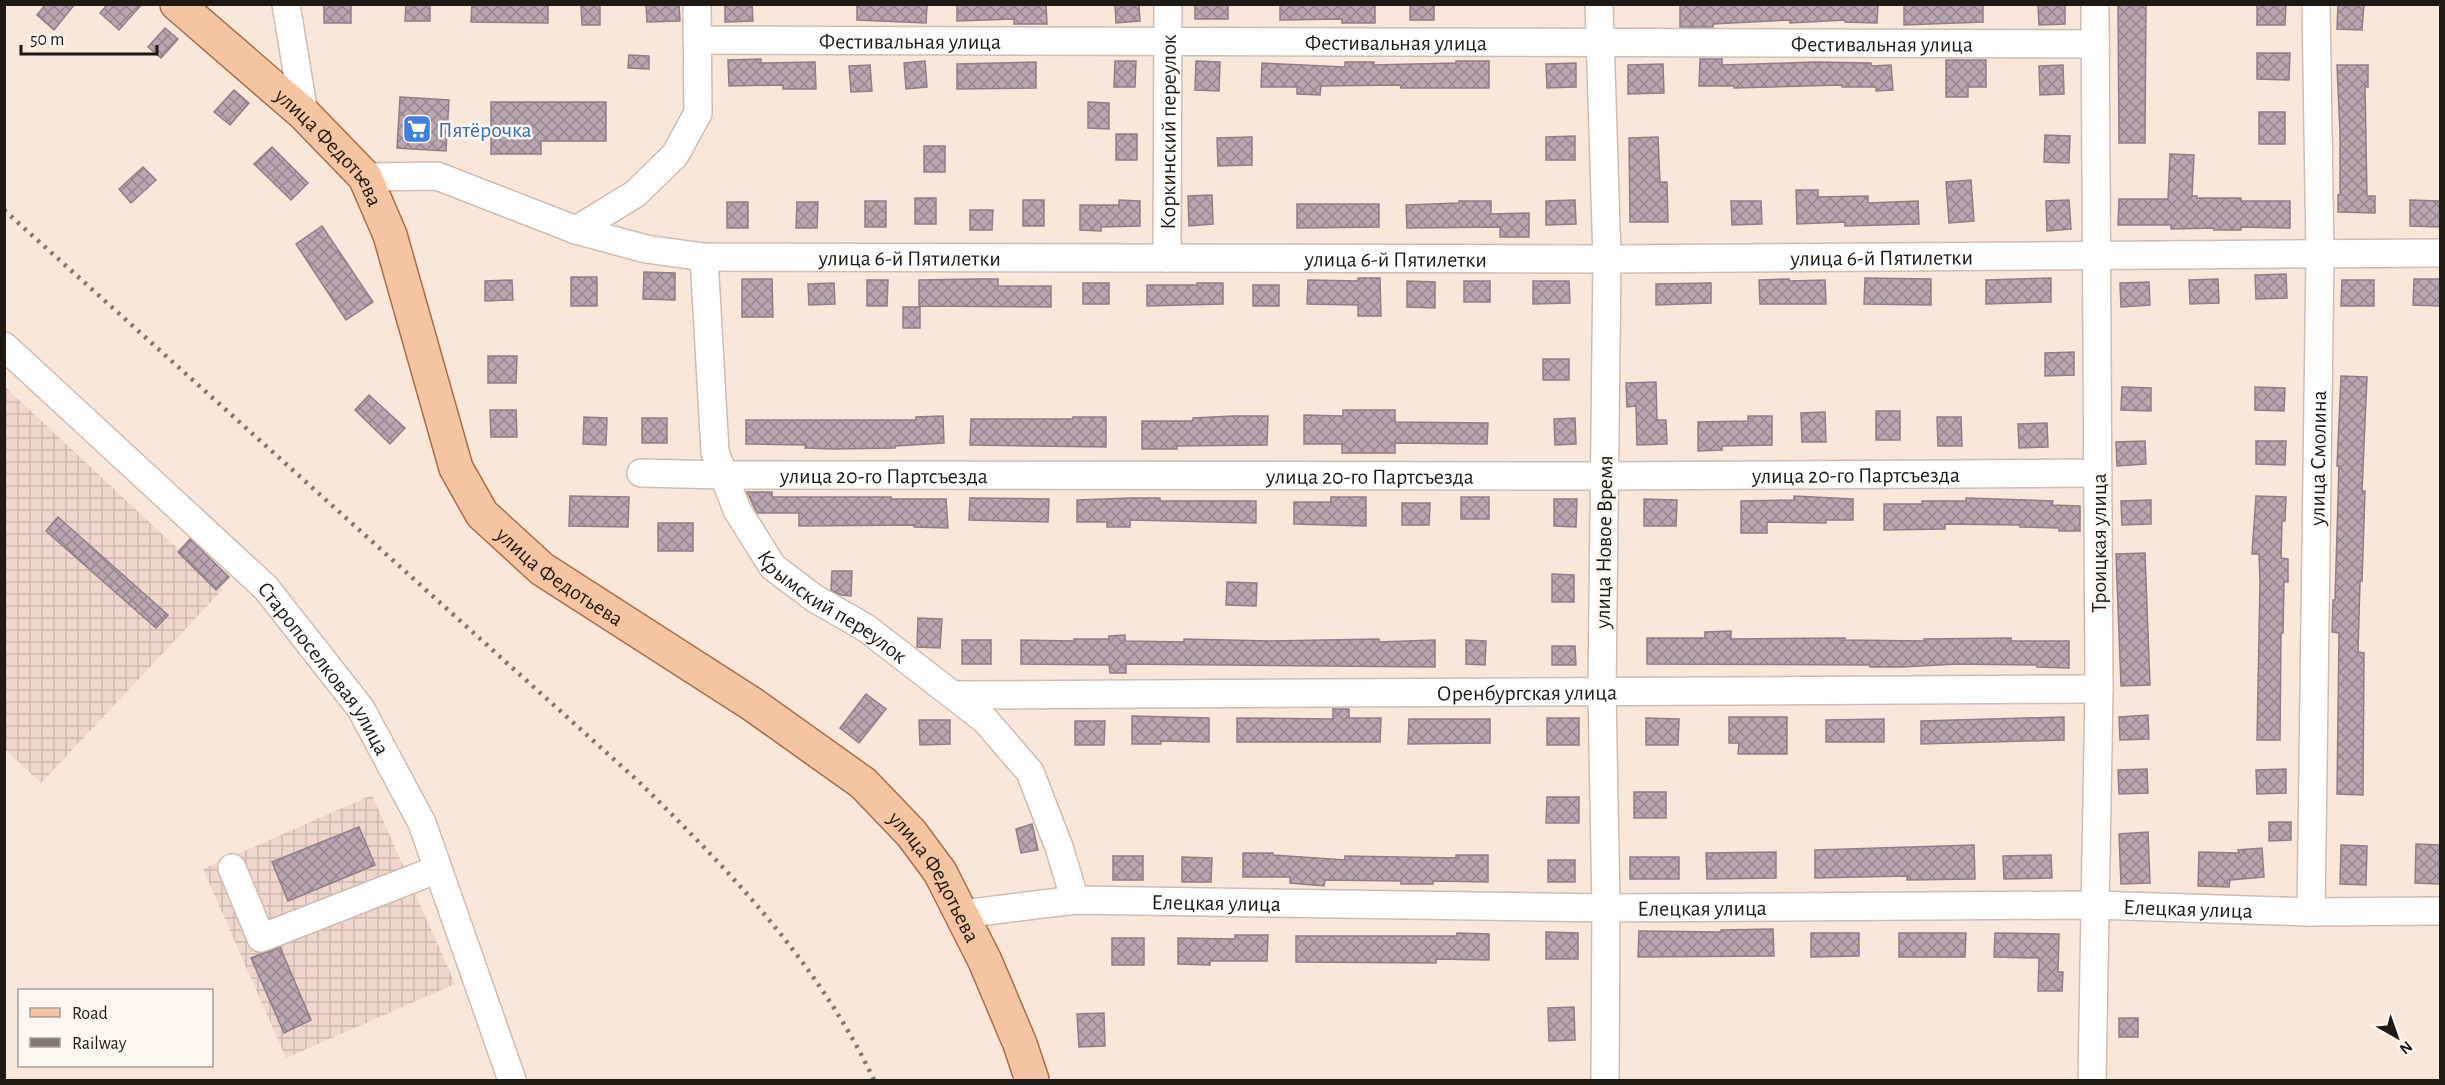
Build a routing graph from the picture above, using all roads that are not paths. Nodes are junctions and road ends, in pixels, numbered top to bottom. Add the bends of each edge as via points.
1 (177, 4) edge
2 (286, 4) edge
3 (697, 4) edge
4 (1168, 4) edge
5 (1599, 4) edge
6 (2095, 4) edge
7 (2316, 4) edge
8 (697, 40) junction
9 (1168, 42) junction
10 (1600, 42) junction
11 (2095, 44) junction
12 (304, 114) junction
13 (365, 177) junction
14 (576, 230) junction
15 (2096, 254) junction
16 (2320, 254) junction
17 (2440, 254) edge
18 (704, 257) junction
19 (1167, 258) junction
20 (1607, 259) junction
21 (4, 346) edge
22 (641, 473) dead end
23 (2098, 473) junction
24 (724, 475) junction
25 (1604, 476) junction
26 (2099, 689) junction
27 (1602, 691) junction
28 (954, 695) junction
29 (232, 868) dead end
30 (438, 869) junction
31 (1075, 900) junction
32 (2094, 905) junction
33 (1606, 908) junction
34 (2440, 911) edge
35 (2311, 912) junction
36 (963, 914) junction
37 (512, 1080) edge
38 (1032, 1080) edge
39 (1605, 1080) edge
40 (2092, 1080) edge

1 - 12 main road, улица Федотьева
2 - 12 street
3 - 8 street
4 - 9 street, Коркинский переулок
5 - 10 street, улица Новое Время
6 - 11 street, Троицкая улица
7 - 16 street, улица Смолина
8 - 9 street, Фестивальная улица
8 - 14 street via 698,113 675,155 635,194
9 - 10 street, Фестивальная улица
9 - 19 street, Коркинский переулок
10 - 11 street, Фестивальная улица
10 - 20 street, улица Новое Время
11 - 15 street, Троицкая улица
12 - 13 main road, улица Федотьева
13 - 14 street, улица 6-й Пятилетки via 437,176
13 - 36 main road, улица Федотьева via 390,235 456,468 482,514 542,569 753,704 863,783 911,833 940,872
14 - 18 street, улица 6-й Пятилетки via 646,249
15 - 16 street, улица 6-й Пятилетки
15 - 20 street, улица 6-й Пятилетки
15 - 23 street, Троицкая улица
16 - 17 street, улица 6-й Пятилетки
16 - 35 street, улица Смолина
18 - 19 street, улица 6-й Пятилетки
18 - 24 street, Крымский переулок via 715,452
19 - 20 street, улица 6-й Пятилетки
20 - 25 street, улица Новое Время
21 - 30 street, Старопоселковая улица via 266,588 361,709 422,823
22 - 24 street, улица 20-го Партсъезда
23 - 25 street, улица 20-го Партсъезда
23 - 26 street, Троицкая улица
24 - 25 street, улица 20-го Партсъезда
24 - 28 street, Крымский переулок via 737,510 773,567 814,598 866,628
25 - 27 street, улица Новое Время
26 - 27 street, Оренбургская улица
26 - 32 street, Троицкая улица
27 - 28 street, Оренбургская улица
27 - 33 street, улица Новое Время
28 - 31 street, Крымский переулок via 985,720 1030,772
29 - 30 street via 261,938
30 - 37 street, Старопоселковая улица
31 - 33 street, Елецкая улица
31 - 36 street, Елецкая улица
32 - 33 street, Елецкая улица
32 - 35 street, Елецкая улица
32 - 40 street, Троицкая улица
33 - 39 street, улица Новое Время
34 - 35 street, Елецкая улица
36 - 38 main road, улица Федотьева

